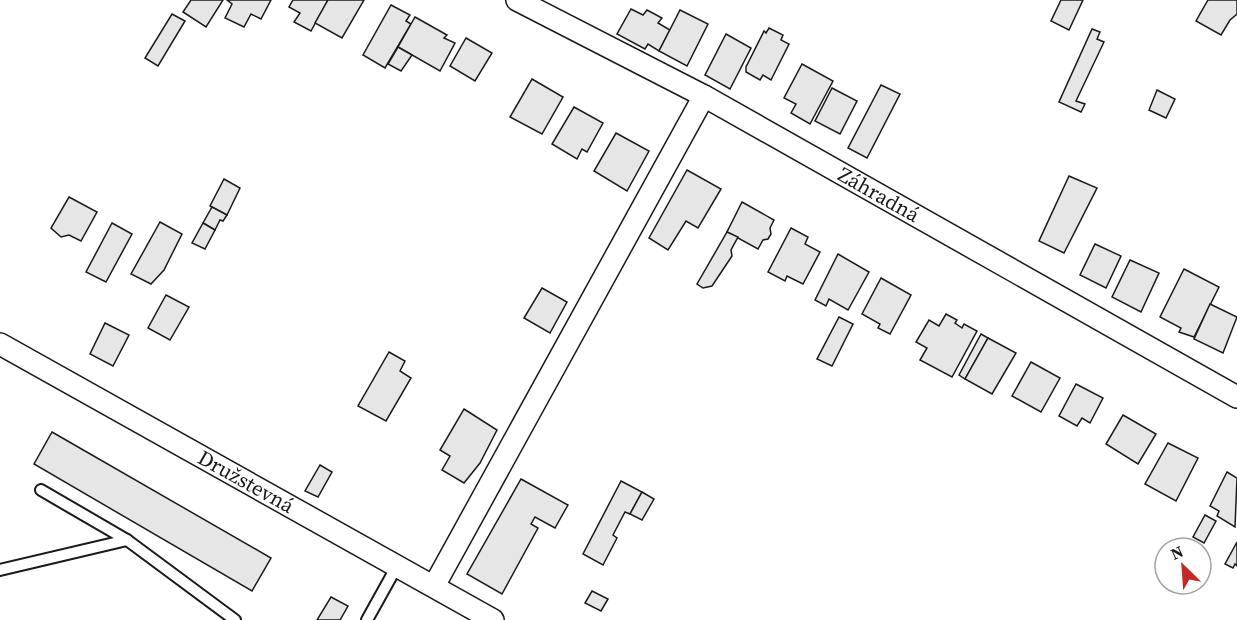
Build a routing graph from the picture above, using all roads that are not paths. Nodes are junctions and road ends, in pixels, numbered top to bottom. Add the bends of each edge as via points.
1 (517, 0) edge
2 (704, 96) junction
3 (0, 344) edge
4 (1237, 397) edge
5 (41, 490) dead end
6 (127, 540) junction
7 (397, 566) junction
8 (0, 570) edge
9 (434, 586) junction
10 (235, 620) edge
11 (367, 620) edge
12 (493, 620) edge

1 - 2 street, Záhradná
2 - 4 street, Záhradná
2 - 9 street
3 - 7 street, Družstevná
5 - 6 lane
6 - 8 lane
6 - 10 lane
7 - 9 street, Družstevná
7 - 11 lane
9 - 12 street, Družstevná

